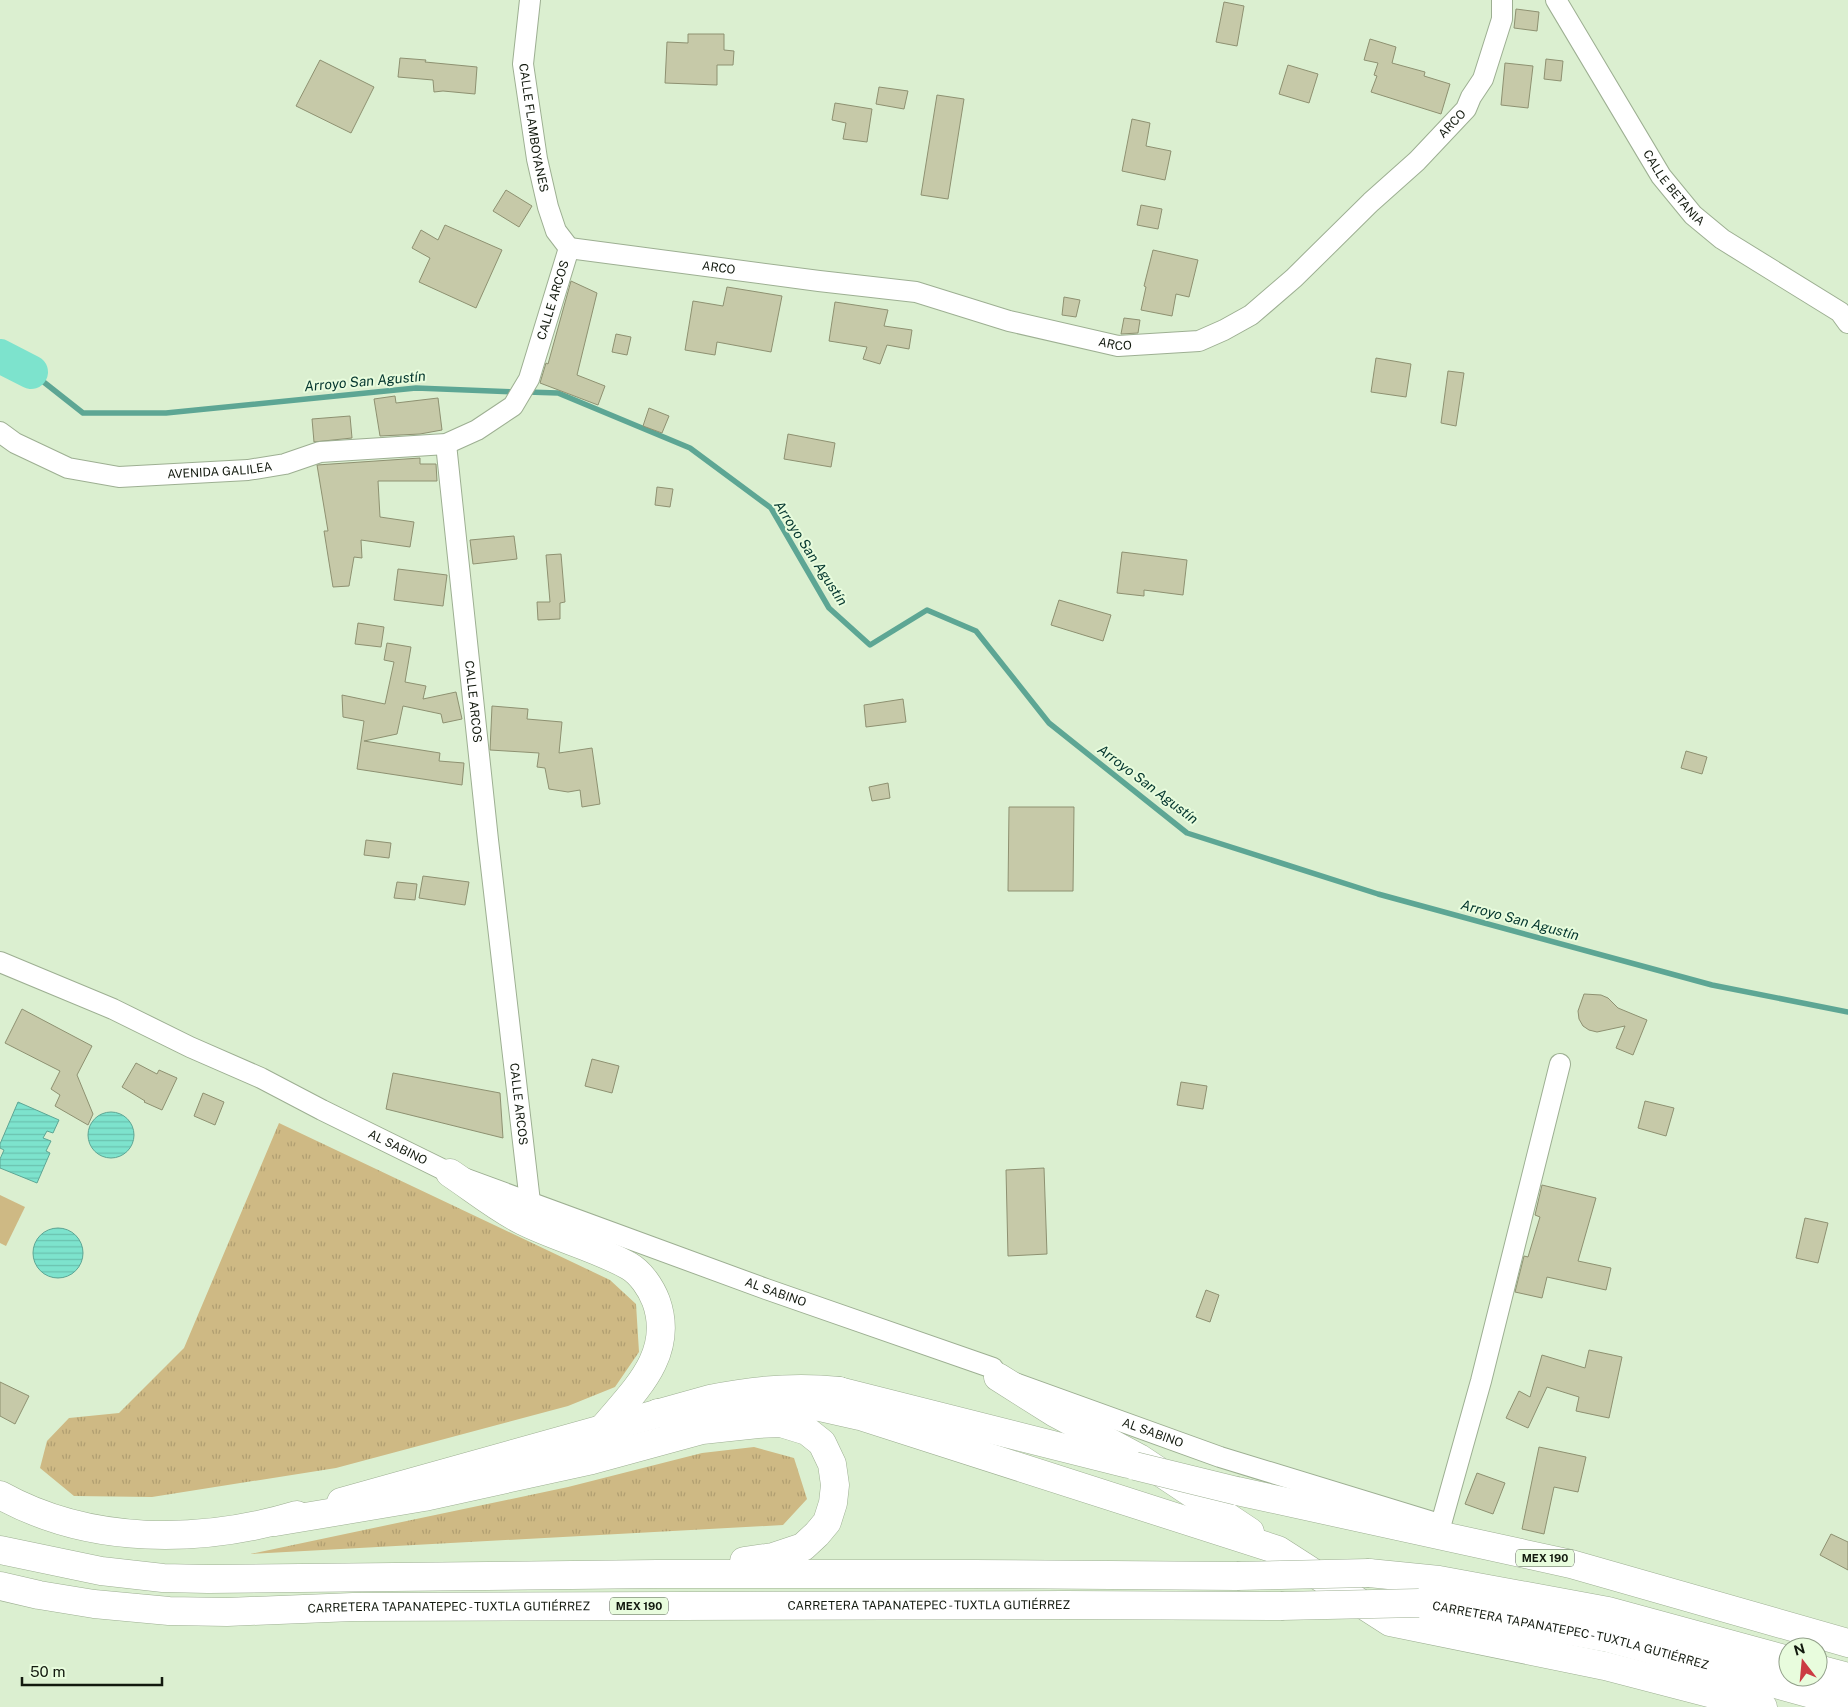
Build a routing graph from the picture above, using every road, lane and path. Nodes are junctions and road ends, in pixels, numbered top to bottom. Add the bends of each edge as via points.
1 (530, 0) edge
2 (1502, 0) edge
3 (1556, 0) edge
4 (569, 248) junction
5 (1848, 323) edge
6 (0, 432) edge
7 (446, 444) junction
8 (0, 962) edge
9 (1560, 1064) dead end
10 (450, 1173) junction
11 (530, 1202) junction
12 (998, 1377) junction
13 (658, 1412) junction
14 (604, 1427) junction
15 (0, 1495) edge
16 (275, 1522) junction
17 (1441, 1524) junction
18 (0, 1550) edge
19 (1278, 1550) junction
20 (1571, 1564) junction
21 (657, 1574) junction
22 (0, 1586) edge
23 (1848, 1643) edge
24 (1778, 1657) edge
25 (1828, 1672) edge
26 (1848, 1677) edge
27 (1848, 1704) edge
28 (1763, 1707) edge

1 - 4 street, CALLE FLAMBOYANES via 523,64 537,159 556,231
2 - 4 street, ARCO via 1502,19 1483,79 1466,109 1417,161 1370,202 1294,278 1251,315 1199,341 1118,346 1009,321 916,292
3 - 5 street, CALLE BETANIA via 1661,176 1693,215 1722,239 1840,312
4 - 7 street, CALLE ARCOS via 529,379 513,406 477,430
6 - 7 street, AVENIDA GALILEA via 15,443 68,468 119,477 248,470 285,464 320,452
7 - 11 street, CALLE ARCOS
8 - 10 street, AL SABINO via 113,1009 261,1078
9 - 17 street via 1482,1382
10 - 11 street, AL SABINO
10 - 14 main road via 524,1221 631,1267 653,1294 660,1311 658,1352 641,1383
11 - 12 street, AL SABINO via 993,1368
12 - 17 street, AL SABINO via 1220,1457
12 - 19 main road via 1055,1413 1138,1458
13 - 14 main road, MEX 190
13 - 19 main road via 692,1413 780,1405 860,1416
13 - 20 main road, MEX 190, bridge via 764,1389 839,1390 1237,1491
14 - 16 main road, MEX 190
15 - 16 main road, MEX 190 via 48,1518 109,1532 168,1536
16 - 21 main road via 424,1497 592,1460 702,1430 781,1423 807,1432 822,1444 832,1464 833,1503 827,1522 802,1547 772,1557
17 - 20 street, AL SABINO
18 - 21 main road, CARRETERA TAPANATEPEC - TUXTLA GUTIÉRREZ via 100,1571 172,1578
19 - 28 main road via 1390,1622 1605,1666
20 - 23 main road, MEX 190
21 - 24 main road, CARRETERA TAPANATEPEC - TUXTLA GUTIÉRREZ, bridge via 1237,1576 1369,1573 1439,1580 1608,1611
22 - 27 main road, CARRETERA TAPANATEPEC - TUXTLA GUTIÉRREZ / MEX 190, bridge via 94,1604 227,1612 353,1607 1419,1603 1608,1638
25 - 26 main road

